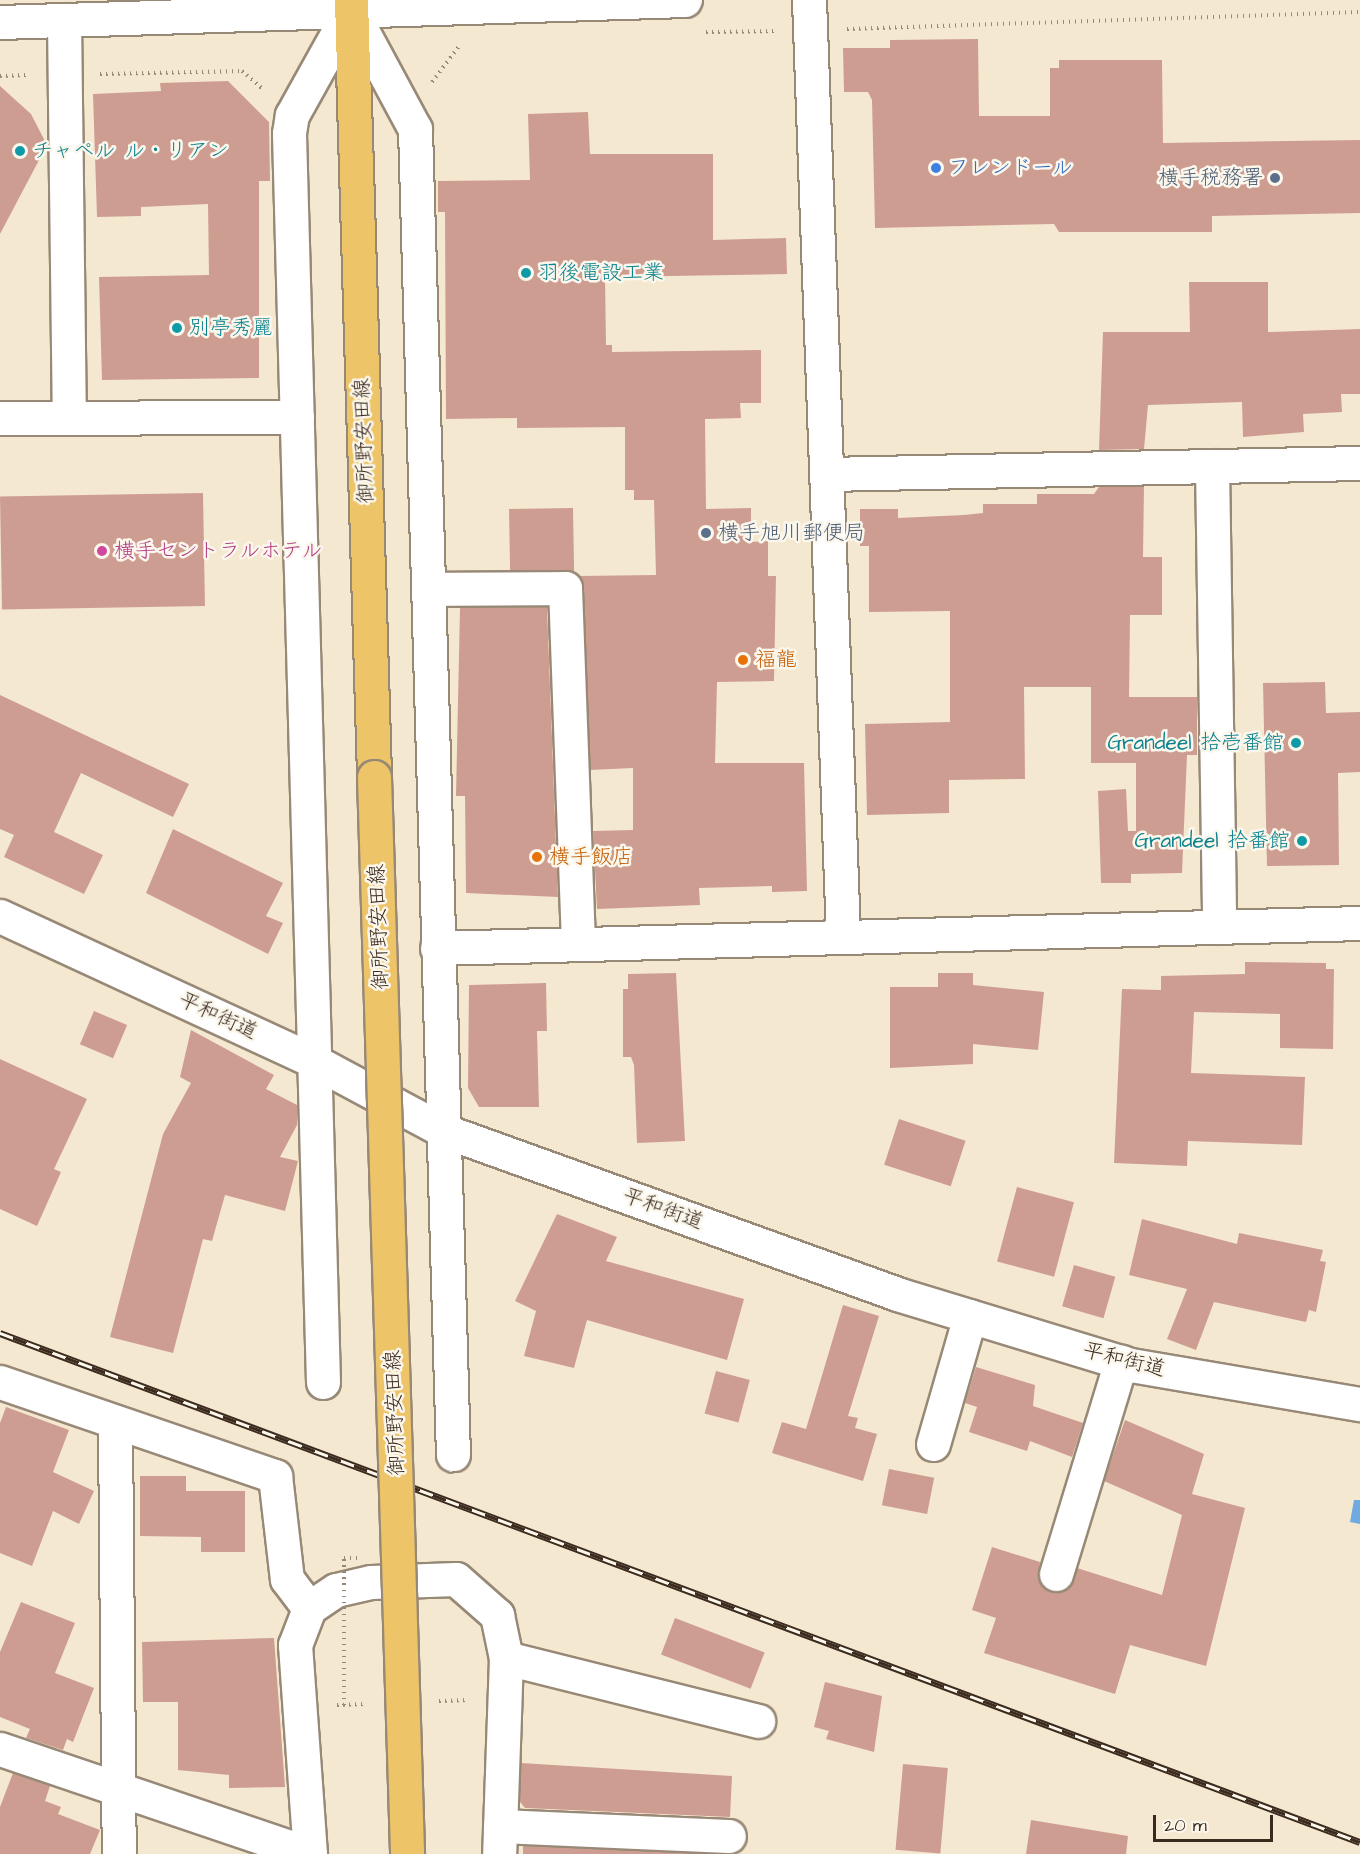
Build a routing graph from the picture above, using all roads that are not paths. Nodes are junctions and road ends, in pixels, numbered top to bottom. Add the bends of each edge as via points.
1 (685, 0) edge
2 (351, 2) edge
3 (809, 15) edge
4 (64, 20) junction
5 (0, 22) edge
6 (69, 417) junction
7 (297, 417) junction
8 (0, 418) edge
9 (1360, 463) edge
10 (1212, 466) junction
11 (826, 474) junction
12 (428, 589) junction
13 (0, 916) edge
14 (1360, 923) edge
15 (1219, 927) junction
16 (843, 935) junction
17 (578, 943) junction
18 (437, 948) junction
19 (314, 1061) junction
20 (442, 1130) junction
21 (970, 1316) junction
22 (1121, 1362) junction
23 (0, 1382) edge
24 (323, 1382) dead end
25 (1360, 1404) edge
26 (115, 1424) junction
27 (933, 1444) dead end
28 (453, 1454) dead end
29 (1056, 1574) dead end
30 (309, 1608) junction
31 (506, 1658) junction
32 (758, 1721) dead end
33 (0, 1749) edge
34 (119, 1791) junction
35 (729, 1836) dead end
36 (499, 1840) edge
37 (119, 1854) edge
38 (310, 1854) edge
39 (407, 1854) edge

1 - 2 street
2 - 4 street
2 - 7 street via 292,115 289,133
2 - 12 street via 415,129
2 - 39 main road, 御所野安田線, bridge
3 - 11 street
4 - 5 street
4 - 6 street
6 - 7 street
6 - 8 street
7 - 19 street
9 - 10 street
10 - 11 street
10 - 15 street
11 - 16 street
12 - 17 street via 565,588
12 - 18 street
13 - 19 street, 平和街道
14 - 15 street
15 - 16 street
16 - 17 street
17 - 18 street
18 - 20 street
19 - 20 street, 平和街道
19 - 24 street
20 - 21 street, 平和街道
20 - 28 street
21 - 22 street, 平和街道
21 - 27 street
22 - 25 street, 平和街道
22 - 29 street
23 - 26 street
26 - 30 street via 275,1476 287,1579
26 - 34 street
30 - 31 street via 336,1590 371,1582 456,1579 497,1615
30 - 38 street via 295,1645
31 - 32 street
31 - 36 street
33 - 34 street
34 - 37 street
34 - 38 street
35 - 36 street

